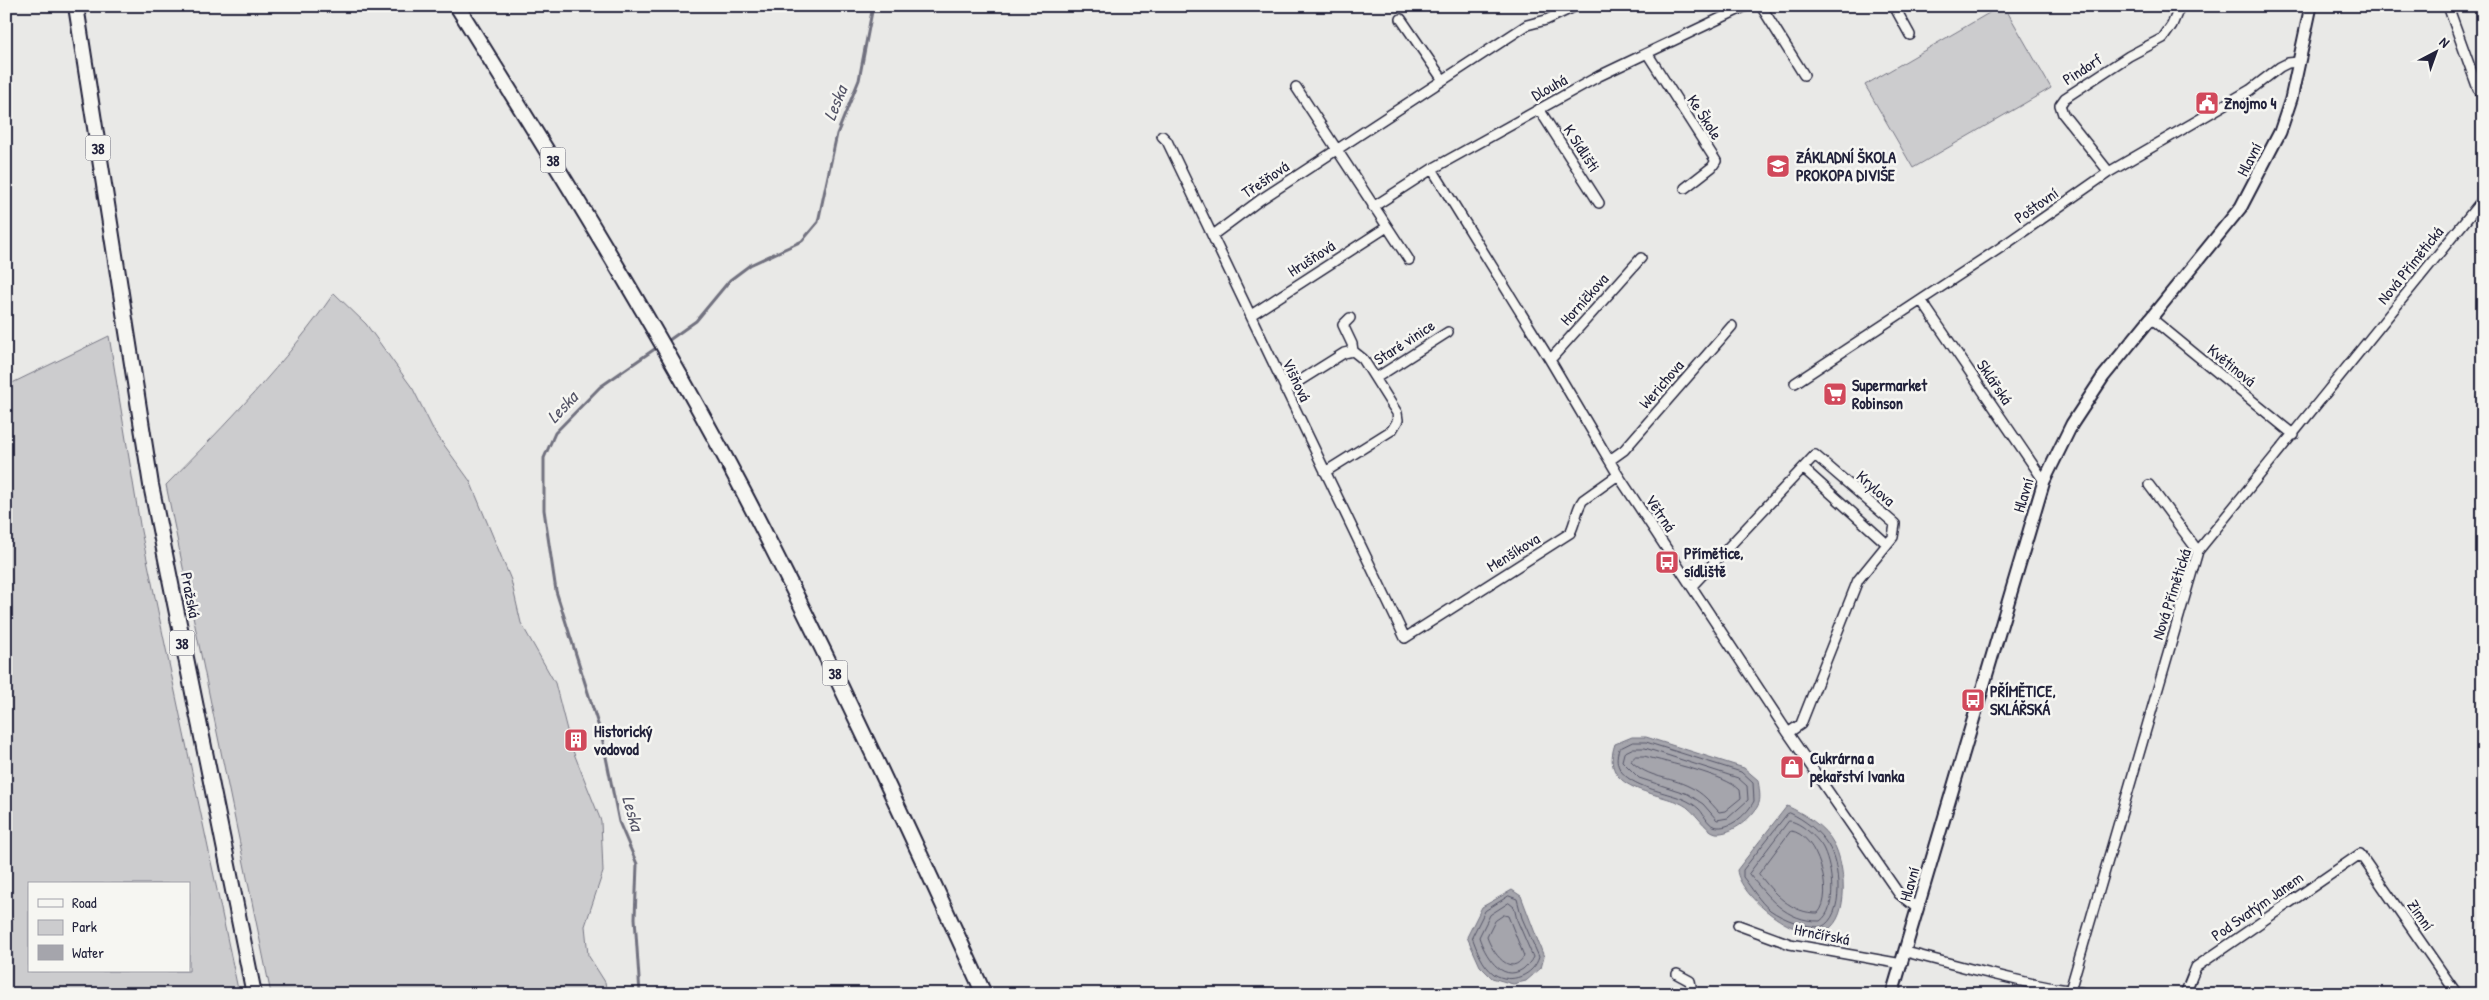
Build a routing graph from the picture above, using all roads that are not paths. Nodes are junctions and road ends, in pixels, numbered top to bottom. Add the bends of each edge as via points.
1 (76, 6) edge
2 (457, 6) edge
3 (1576, 6) edge
4 (1746, 6) edge
5 (1761, 6) edge
6 (1894, 6) edge
7 (2180, 6) edge
8 (2311, 6) edge
9 (2448, 6) edge
10 (1400, 19) dead end
11 (1910, 35) dead end
12 (1647, 53) junction
13 (2298, 62) junction
14 (1804, 75) dead end
15 (1443, 80) junction
16 (1296, 88) dead end
17 (2483, 95) edge
18 (1539, 109) junction
19 (1162, 136) dead end
20 (1336, 151) junction
21 (1432, 169) junction
22 (2109, 172) junction
23 (1685, 188) dead end
24 (2483, 199) edge
25 (1599, 203) dead end
26 (1373, 207) junction
27 (1387, 227) junction
28 (1213, 235) junction
29 (1641, 258) dead end
30 (1409, 260) dead end
31 (1921, 300) junction
32 (1251, 315) junction
33 (1350, 318) dead end
34 (2151, 318) junction
35 (1732, 326) dead end
36 (1448, 332) dead end
37 (1353, 351) junction
38 (1550, 360) junction
39 (1376, 378) junction
40 (1795, 383) dead end
41 (1285, 390) junction
42 (2294, 435) junction
43 (1610, 460) junction
44 (1804, 468) junction
45 (1325, 472) junction
46 (1618, 475) junction
47 (2044, 481) junction
48 (2149, 485) dead end
49 (1887, 544) junction
50 (2198, 551) junction
51 (1692, 586) junction
52 (1405, 638) joint
53 (1788, 733) junction
54 (2360, 854) joint
55 (1918, 909) junction
56 (1738, 925) dead end
57 (1906, 952) junction
58 (1902, 964) junction
59 (1677, 974) dead end
60 (2069, 991) edge
61 (254, 994) edge
62 (984, 994) edge
63 (1689, 994) edge
64 (1892, 994) edge
65 (2087, 994) edge
66 (2185, 994) edge
67 (2457, 994) edge

1 - 61 main road, Pražská / 38 via 150,485
2 - 62 main road, 38 via 647,315 743,490 886,779
3 - 15 street, Třešňová via 1527,25
4 - 12 street, Dlouhá
5 - 14 street
6 - 11 street
7 - 22 street, Pindorf via 2163,38 2129,56 2065,98 2060,105 2063,114
8 - 13 main road, Hlavní
9 - 17 street
10 - 15 street
12 - 18 street, Dlouhá
12 - 23 street, Ke Škole via 1716,161
13 - 22 street, Poštovní via 2288,62 2250,90
13 - 34 main road, Hlavní via 2280,132 2242,207
15 - 20 street, Třešňová
16 - 20 street
18 - 21 street, Dlouhá
18 - 25 street, K Sídlišti
19 - 28 street, Višňová
20 - 26 street
20 - 28 street, Třešňová
21 - 26 street, Dlouhá
21 - 38 street, Větrná
22 - 31 street, Poštovní
24 - 42 street, Nová Přímětická
26 - 27 street
27 - 30 street
27 - 32 street, Hrušňová
28 - 32 street, Višňová
29 - 38 street, Horníčkova
31 - 40 street, Poštovní
31 - 47 street, Sklářská
32 - 41 street, Višňová
33 - 37 street via 1343,325
34 - 42 street, Květinová
34 - 47 main road, Hlavní via 2072,424
35 - 43 street, Werichova via 1624,450
36 - 39 street, Staré vinice
37 - 39 street, Staré vinice
37 - 41 street, Staré vinice via 1344,353
38 - 43 street, Větrná
39 - 45 street, Staré vinice via 1397,413 1396,426
41 - 45 street, Višňová
42 - 50 street, Nová Přímětická
43 - 46 street, Větrná
44 - 49 street
44 - 49 street, Krylova via 1815,455 1894,524 1893,538
44 - 51 street, Krylova
45 - 52 street, Višňová
46 - 51 street, Větrná
46 - 52 street, Menšíkova via 1583,500 1570,533
47 - 55 main road, Hlavní
48 - 50 street
49 - 53 street, Krylova via 1858,580 1801,724
50 - 60 street, Nová Přímětická
51 - 53 street, Větrná
53 - 55 street, Větrná via 1899,894
54 - 66 street, Pod Svatým Janem via 2196,967
54 - 67 street, Zimní
55 - 57 main road, Hlavní
56 - 58 street, Hrnčířská via 1790,944
57 - 58 main road, Hlavní
57 - 60 street
58 - 64 main road, Hlavní
59 - 63 street via 1690,981
60 - 65 street

